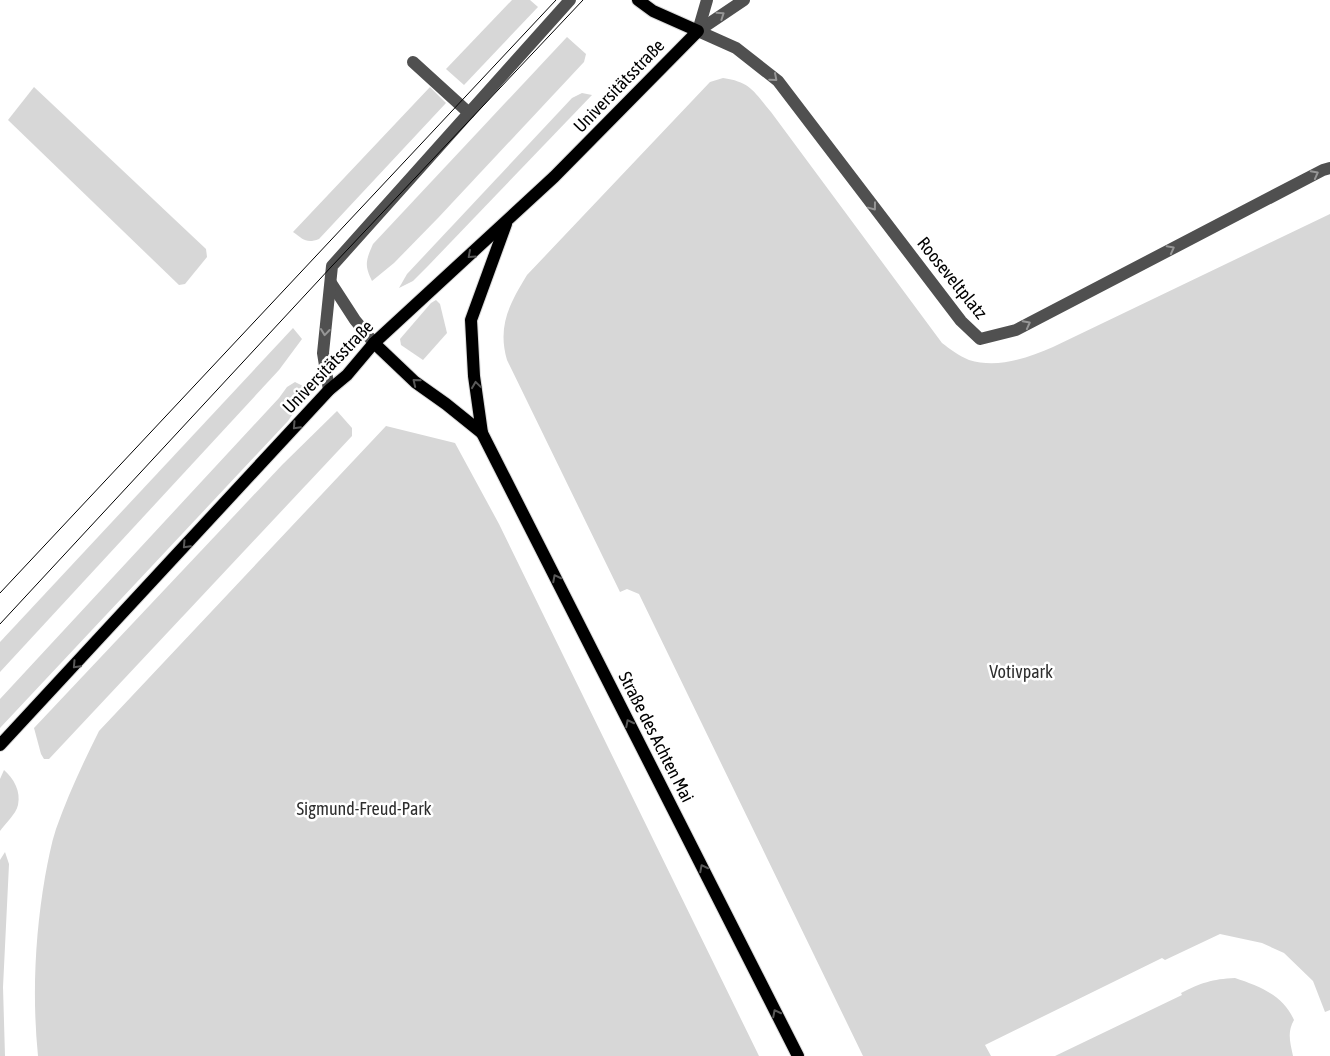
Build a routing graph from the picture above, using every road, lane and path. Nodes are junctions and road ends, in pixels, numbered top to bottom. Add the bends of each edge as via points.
1 (570, 0) edge
2 (638, 0) edge
3 (707, 0) edge
4 (744, 0) edge
5 (698, 31) junction
6 (413, 62) dead end
7 (469, 114) junction
8 (1330, 168) edge
9 (507, 222) junction
10 (331, 283) junction
11 (374, 343) junction
12 (329, 390) junction
13 (482, 433) junction
14 (0, 745) edge
15 (798, 1056) edge

1 - 7 street
2 - 5 main road, Rooseveltplatz via 653,11
3 - 5 street, Universitätsstraße
5 -> 4 street, Universitätsstraße
5 -> 8 street, Rooseveltplatz via 736,48 778,81 961,322 980,338 1016,330
5 - 9 main road, Universitätsstraße
6 - 7 street
7 - 10 street via 332,266
9 -> 11 main road, Universitätsstraße
13 -> 9 main road, Straße des Achten Mai via 471,320
10 - 11 street
10 -> 12 street via 323,353
11 - 12 main road, Universitätsstraße via 347,375
13 -> 11 main road, Straße des Achten Mai via 415,382
12 -> 14 main road, Universitätsstraße
15 -> 13 main road, Straße des Achten Mai

